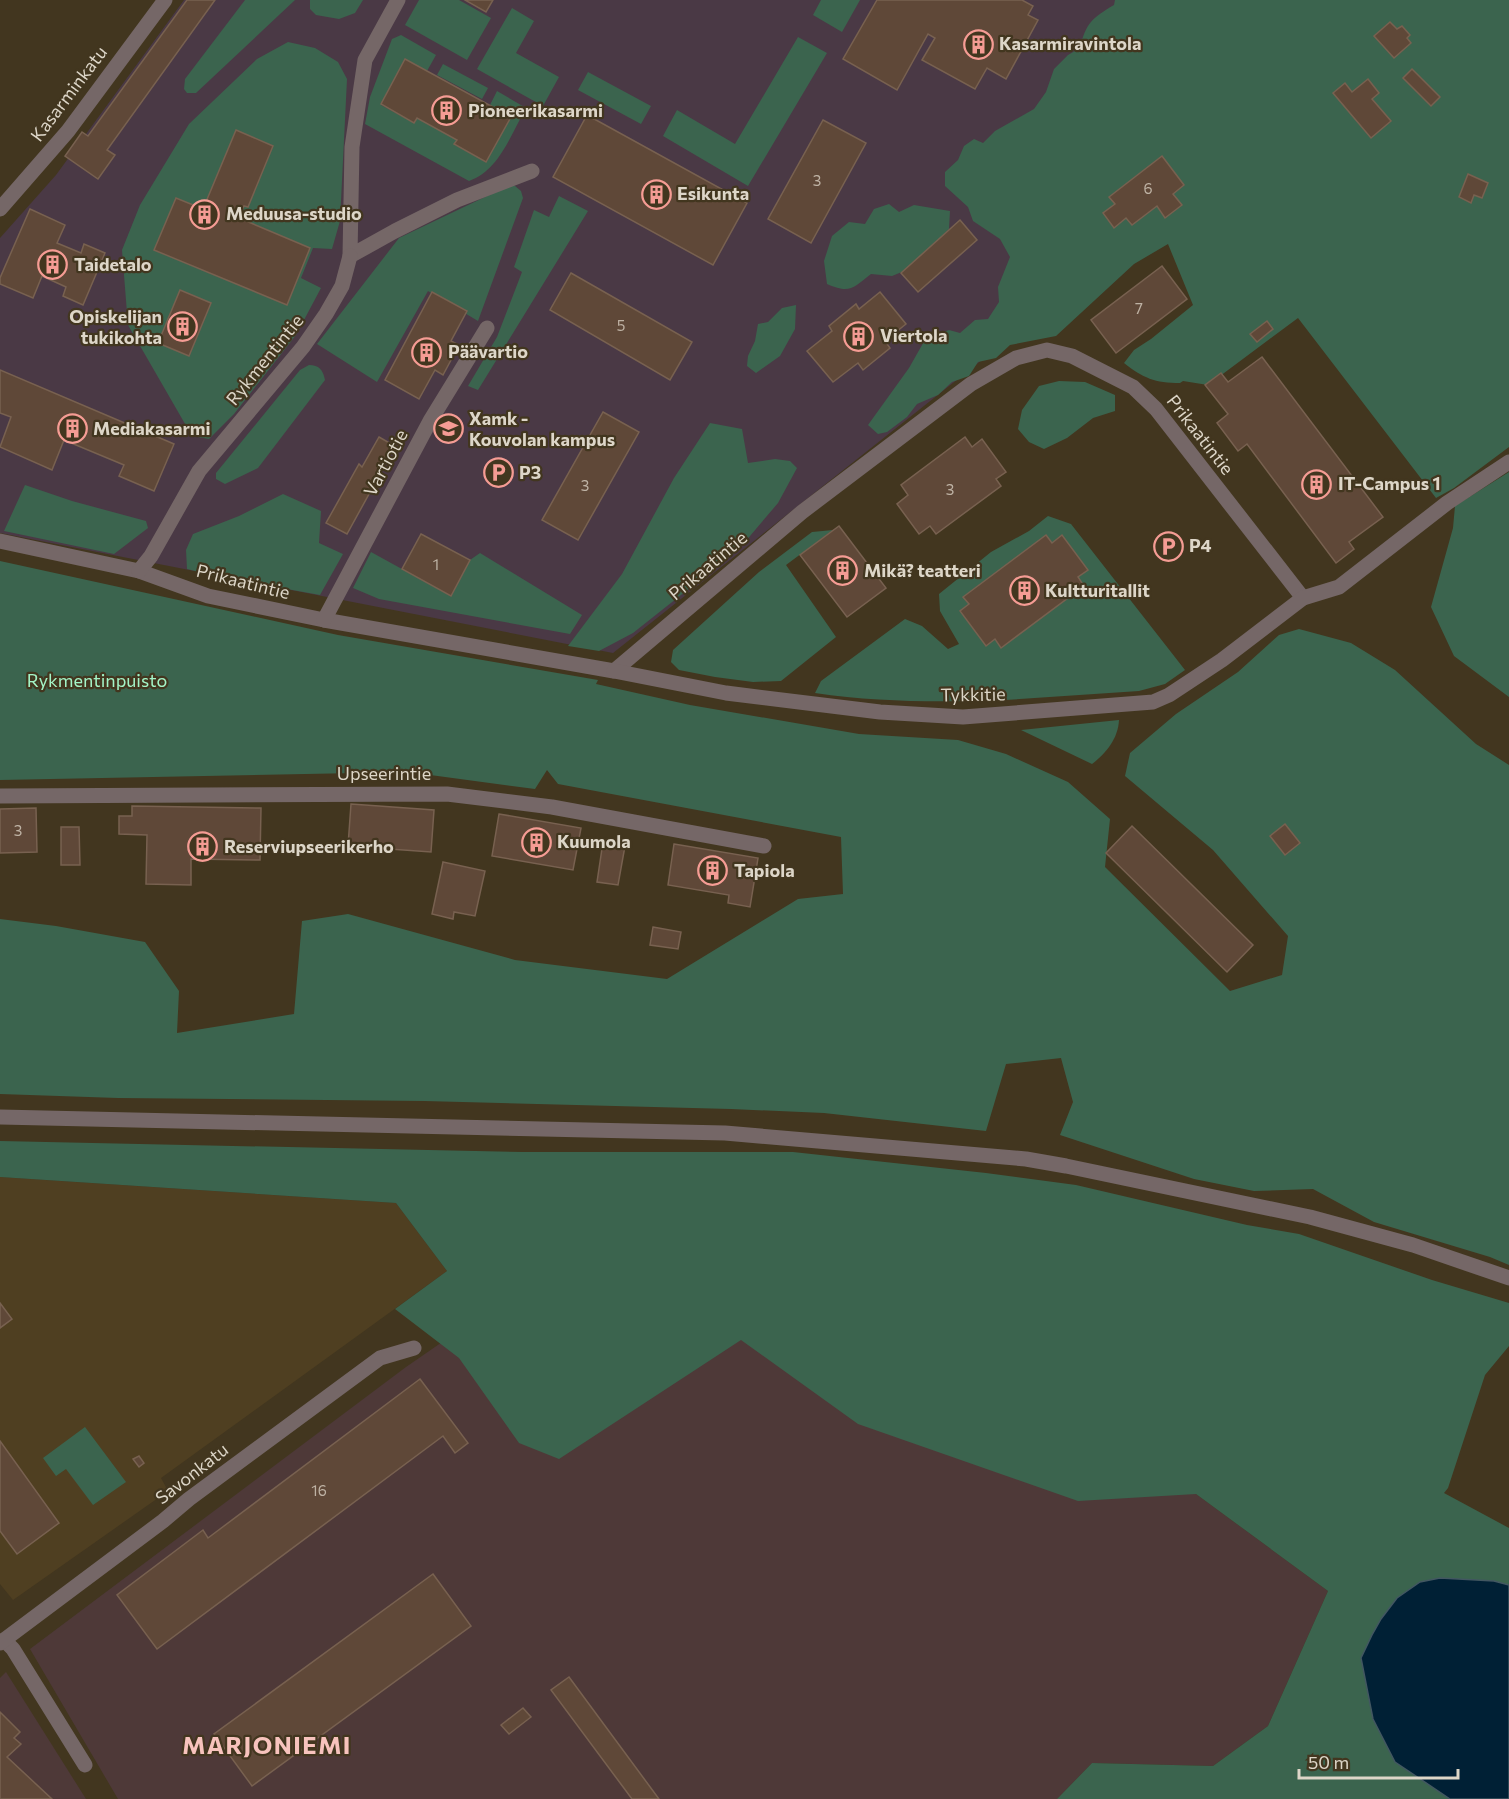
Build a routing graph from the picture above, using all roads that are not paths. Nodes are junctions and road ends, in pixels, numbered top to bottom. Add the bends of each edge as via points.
1 (165, 0) edge
2 (398, 0) edge
3 (532, 171) dead end
4 (0, 209) edge
5 (350, 256) junction
6 (487, 328) dead end
7 (1509, 462) edge
8 (0, 542) edge
9 (139, 571) junction
10 (1303, 598) junction
11 (324, 620) junction
12 (614, 671) junction
13 (0, 796) edge
14 (764, 846) dead end
15 (0, 1117) edge
16 (1509, 1278) edge
17 (414, 1348) dead end
18 (2, 1641) edge
19 (85, 1765) dead end

1 - 4 street, Kasarminkatu via 68,131
2 - 5 street, Rykmentintie via 364,60 352,147
3 - 5 street via 457,200
5 - 9 street, Rykmentintie via 342,286 326,314 200,471
6 - 11 street, Vartiotie via 430,421
7 - 10 street, Tykkitie via 1447,503 1338,587
8 - 9 street, Prikaatintie
9 - 11 street, Prikaatintie via 208,596
10 - 12 street, Tykkitie via 1222,660 1153,702 963,717 880,712 726,693
10 - 12 street, Prikaatintie via 1156,409 1133,387 1072,356 1047,350 1016,358 971,384 802,512
11 - 12 street, Prikaatintie
13 - 14 street, Upseerintie via 447,794 552,807
15 - 16 street via 724,1132 1026,1159 1310,1217 1413,1245
17 - 18 street, Savonkatu via 380,1358
18 - 19 street via 13,1648

